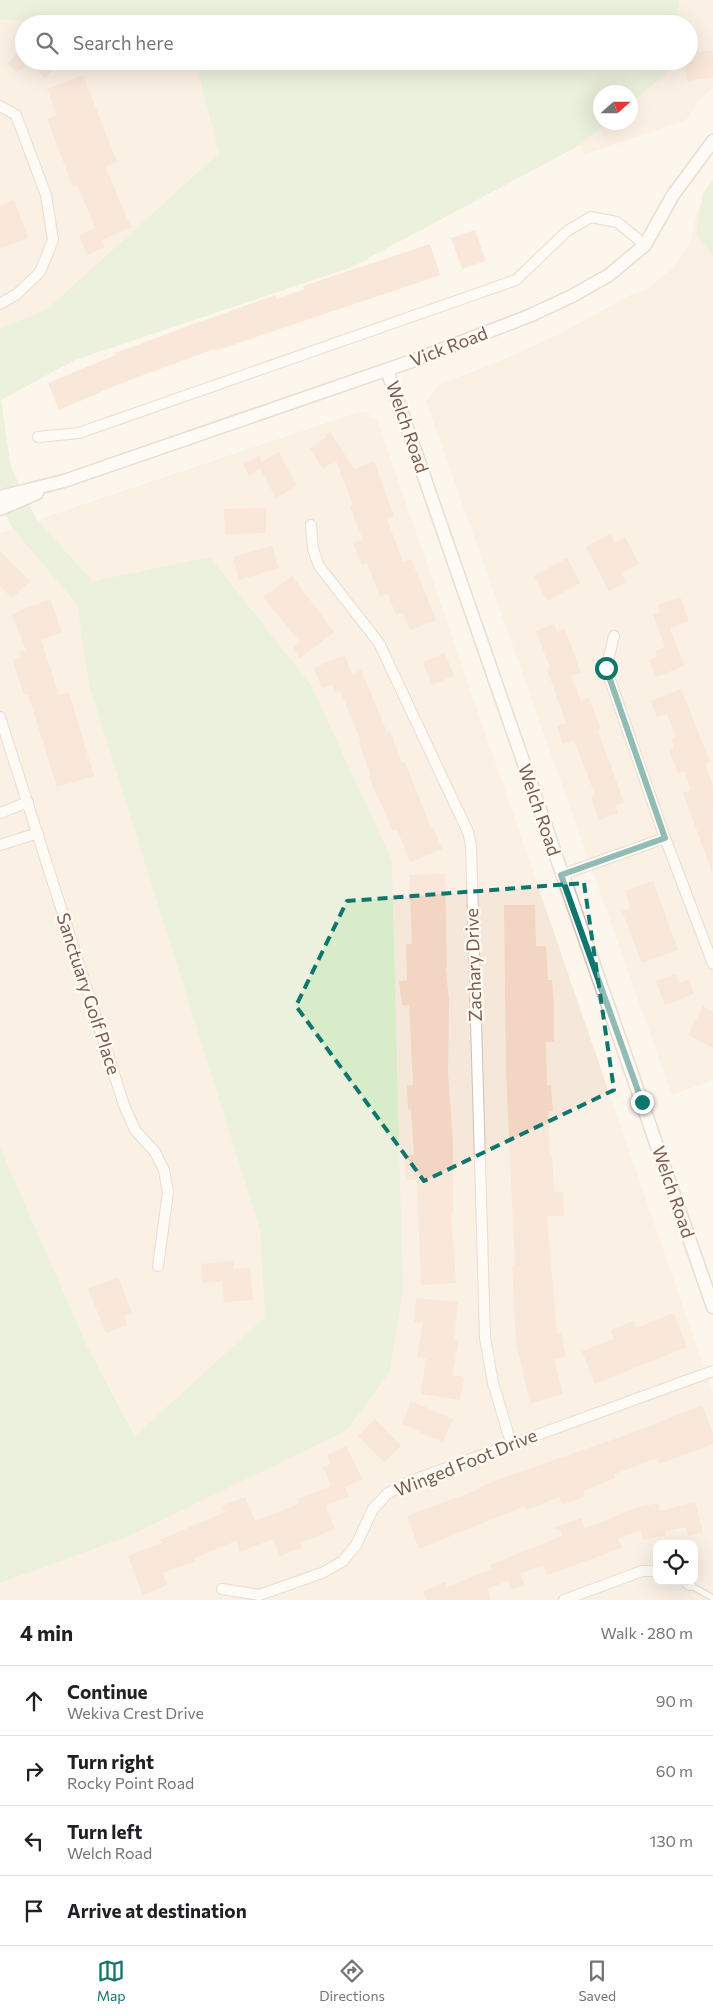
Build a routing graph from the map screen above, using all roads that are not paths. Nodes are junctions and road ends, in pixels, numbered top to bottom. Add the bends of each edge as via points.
1 (0, 106) edge
2 (713, 140) edge
3 (645, 245) junction
4 (0, 304) edge
5 (387, 370) junction
6 (38, 437) dead end
7 (64, 481) junction
8 (0, 496) edge
9 (0, 509) edge
10 (311, 525) dead end
11 (614, 636) dead end
12 (0, 717) edge
13 (28, 802) junction
14 (0, 813) edge
15 (38, 833) junction
16 (665, 838) junction
17 (0, 845) edge
18 (561, 875) junction
19 (713, 964) edge
20 (158, 1266) dead end
21 (713, 1307) edge
22 (713, 1372) edge
23 (511, 1443) junction
24 (653, 1571) edge
25 (690, 1585) edge
26 (222, 1589) dead end
27 (713, 1598) edge
28 (564, 1600) edge

1 - 4 street via 16,115 46,196 53,240 40,272 17,294
2 - 3 street, Vick Road via 673,195
3 - 5 street, Vick Road via 609,274 572,296 529,316
3 - 6 street via 617,222 591,217 567,231 516,280 79,433
5 - 7 street, Vick Road
5 - 18 street, Welch Road
7 - 8 street, Vick Road
7 - 9 street, Vick Road
10 - 23 street, Zachary Drive via 312,549 319,566 379,643 468,832 471,845 485,1338 492,1383
11 - 16 street via 606,668
12 - 13 street, Sanctuary Golf Place
13 - 14 street
13 - 15 street, Sanctuary Golf Place
15 - 17 street
15 - 20 street, Sanctuary Golf Place via 124,1105 136,1130 155,1152 164,1170 168,1192
16 - 18 street
16 - 19 street
18 - 21 street, Welch Road
22 - 23 street, Winged Foot Drive
23 - 26 street, Winged Foot Drive via 411,1481 387,1494 373,1509 356,1545 347,1556 322,1573 259,1595
24 - 28 street via 642,1571
25 - 27 lane

